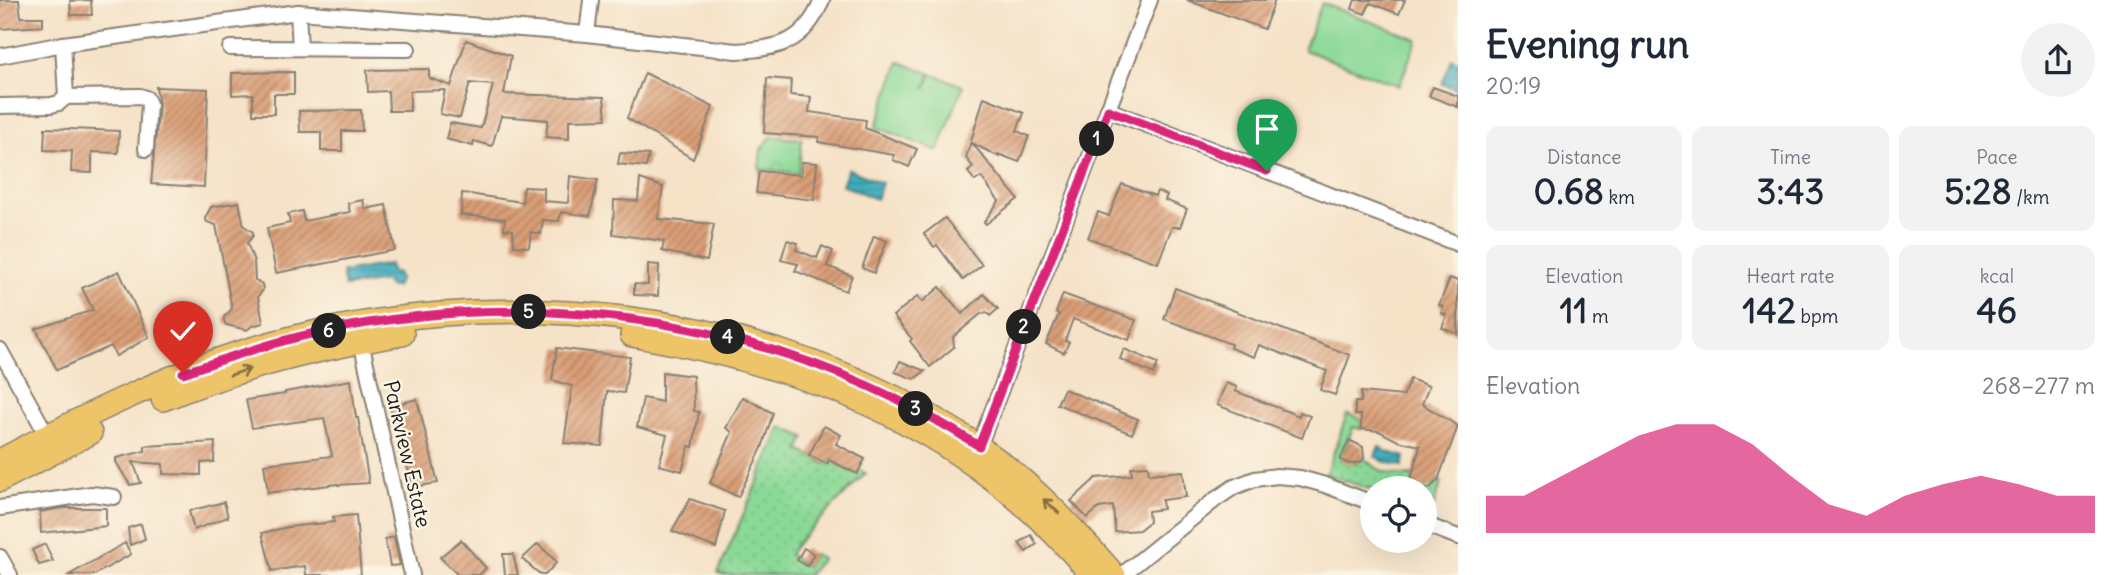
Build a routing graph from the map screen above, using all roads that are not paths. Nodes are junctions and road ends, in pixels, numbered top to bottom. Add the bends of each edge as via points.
1 (591, 0) edge
2 (822, 0) edge
3 (1150, 0) edge
4 (298, 12) junction
5 (587, 34) junction
6 (63, 44) junction
7 (230, 48) dead end
8 (300, 48) junction
9 (408, 49) dead end
10 (0, 56) edge
11 (66, 97) junction
12 (0, 106) edge
13 (1108, 110) junction
14 (146, 149) dead end
15 (1458, 244) edge
16 (360, 341) junction
17 (0, 350) edge
18 (47, 436) junction
19 (979, 446) junction
20 (0, 461) edge
21 (0, 480) edge
22 (114, 497) dead end
23 (1360, 499) edge
24 (0, 508) edge
25 (1437, 529) edge
26 (1458, 537) edge
27 (0, 557) edge
28 (10, 575) edge
29 (412, 575) edge
30 (1092, 575) edge
31 (1114, 575) edge
32 (1122, 575) edge

1 - 5 street
2 - 5 street via 801,33 772,48 736,51
3 - 13 street
4 - 5 street
4 - 6 street
4 - 8 street
6 - 10 street
6 - 11 street
7 - 8 street
8 - 9 street
11 - 12 street via 51,105
11 - 14 street via 145,98 149,104
13 - 15 street
13 - 19 street
21 -> 16 main road via 131,412 189,388 273,361
16 - 29 street, Parkview Estate
16 - 30 main road via 448,330 586,330 697,347 796,374 875,406 945,444 1007,489
17 - 18 street
18 - 19 main road via 183,373 251,349 400,319 540,312 675,326 776,351 866,383
18 - 20 main road
31 -> 19 main road via 1060,514
22 - 24 street via 92,494
23 - 32 street via 1300,478 1255,479 1216,499
25 - 26 street
27 - 28 street

